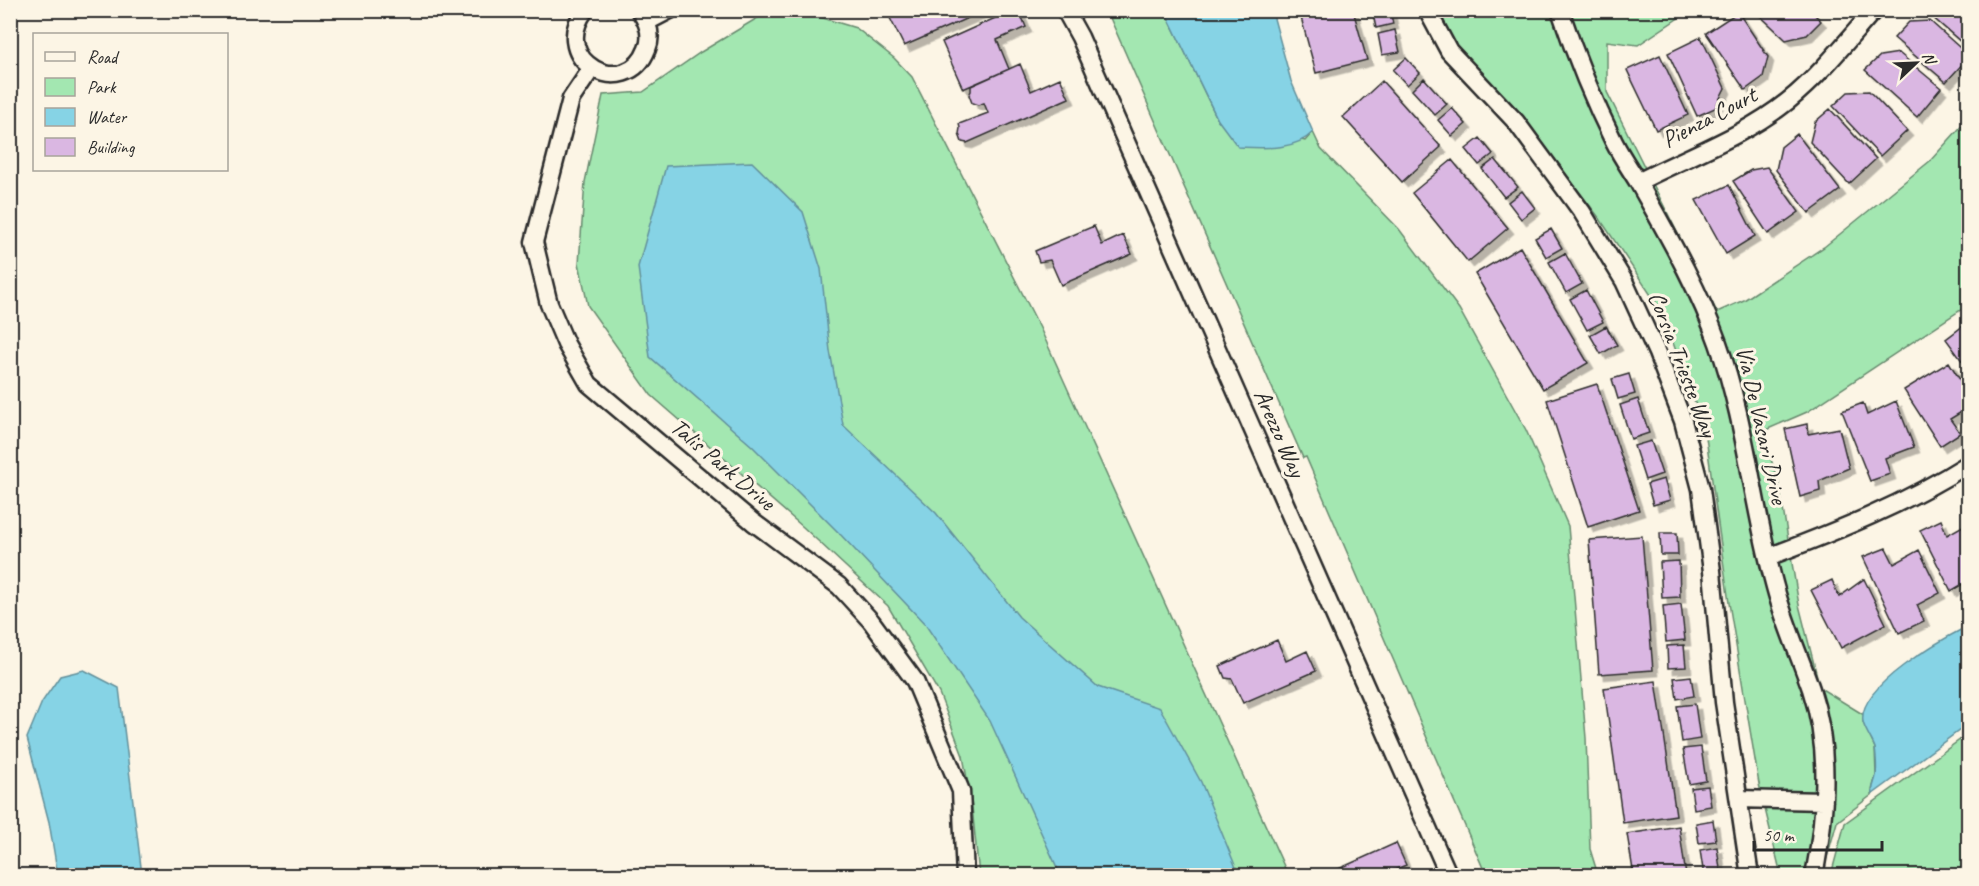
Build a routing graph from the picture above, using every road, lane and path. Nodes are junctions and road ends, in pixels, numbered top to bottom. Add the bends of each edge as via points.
1 (670, 10) edge
2 (1065, 10) edge
3 (1427, 10) edge
4 (1560, 10) edge
5 (1874, 10) edge
6 (579, 14) edge
7 (643, 16) edge
8 (592, 69) junction
9 (1638, 182) junction
10 (1968, 464) edge
11 (1768, 557) junction
12 (1739, 799) junction
13 (1824, 801) junction
14 (965, 876) edge
15 (1449, 876) edge
16 (1750, 876) edge
17 (1814, 876) edge

1 - 7 street
2 - 15 street, Arezzo Way
3 - 12 street, Corsia Trieste Way via 1449,51 1516,122 1582,212 1624,281 1657,353 1683,421 1701,489 1724,702
4 - 9 street, Via De Vasari Drive via 1600,112
5 - 9 street, Pienza Court via 1787,102 1736,135
6 - 8 street via 575,41 578,52
7 - 8 street via 650,33 649,45 637,66 615,75
8 - 14 street, Talis Park Drive via 571,99 534,242 549,304 566,344 589,384 753,522 839,586 871,621 915,681 961,791
9 - 11 street, Via De Vasari Drive via 1678,255 1718,342 1738,407
10 - 11 street via 1898,504
11 - 13 street, Via De Vasari Drive via 1787,629 1811,690 1820,726
12 - 13 street
12 - 16 street, Corsia Trieste Way
13 - 17 street, Via De Vasari Drive

